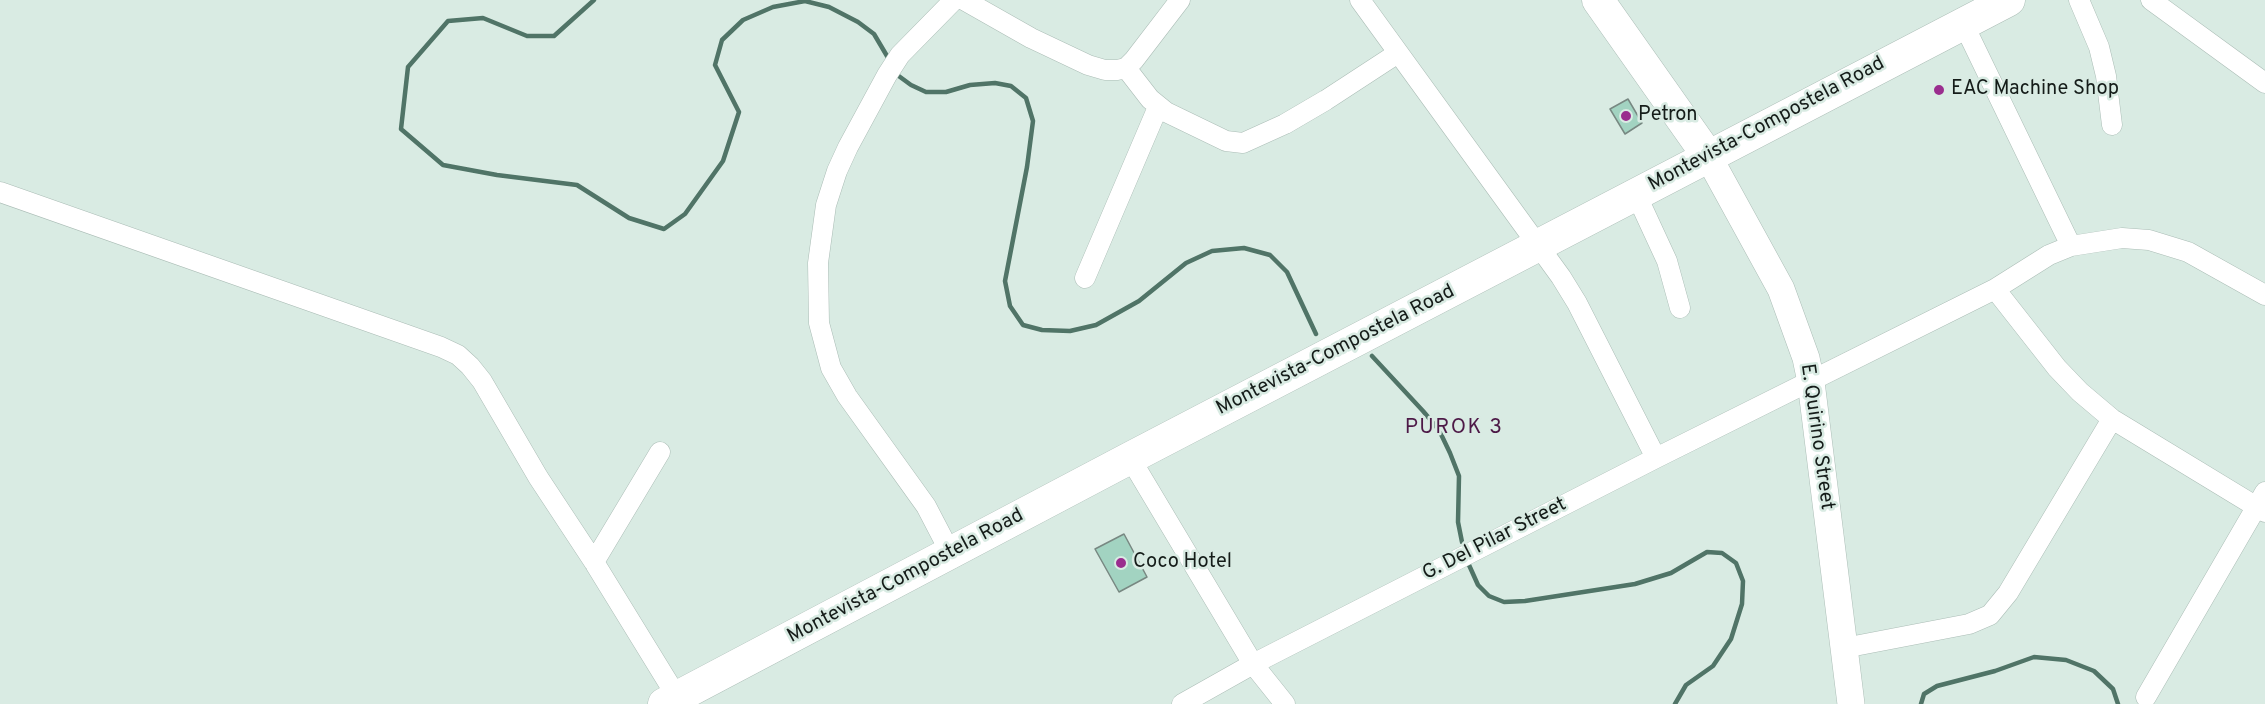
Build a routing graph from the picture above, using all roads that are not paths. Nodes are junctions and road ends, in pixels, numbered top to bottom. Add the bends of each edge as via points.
1 (954, 0) edge
2 (964, 0) edge
3 (1180, 0) edge
4 (1360, 0) edge
5 (1598, 0) edge
6 (2009, 0) edge
7 (2079, 0) edge
8 (2151, 0) edge
9 (1963, 23) junction
10 (1398, 53) junction
11 (1126, 68) junction
12 (2265, 83) edge
13 (1158, 107) junction
14 (2112, 125) dead end
15 (1708, 156) junction
16 (0, 192) edge
17 (1636, 194) junction
18 (2071, 246) junction
19 (1538, 247) junction
20 (1085, 278) dead end
21 (1995, 289) junction
22 (2265, 295) edge
23 (1680, 308) dead end
24 (1811, 382) junction
25 (2112, 419) junction
26 (660, 452) dead end
27 (1130, 458) junction
28 (1656, 458) junction
29 (2262, 503) edge
30 (951, 554) junction
31 (594, 562) junction
32 (1844, 648) junction
33 (1253, 664) junction
34 (2146, 697) dead end
35 (674, 702) edge
36 (1182, 704) edge
37 (1285, 704) edge
38 (1851, 704) edge

1 - 30 street via 900,55 848,147 826,205 818,263 819,323 831,368 927,506
2 - 11 street via 1088,65 1106,70
3 - 11 street
4 - 10 street
5 - 15 main road
6 - 9 main road, Montevista-Compostela Road
7 - 14 street via 2099,47
8 - 12 street
9 - 15 main road, Montevista-Compostela Road
9 - 18 street
10 - 13 street via 1285,124 1243,143 1226,141
10 - 19 street
11 - 13 street
13 - 20 street
15 - 17 main road, Montevista-Compostela Road
15 - 24 main road, E. Quirino Street via 1781,289
16 - 31 street via 458,355 482,381
17 - 19 main road, Montevista-Compostela Road
17 - 23 street via 1667,261
18 - 21 street, G. Del Pilar Street via 2049,255
18 - 22 street, G. Del Pilar Street via 2122,238 2149,240 2188,252
19 - 27 main road, Montevista-Compostela Road
19 - 28 street via 1577,303
21 - 24 street, G. Del Pilar Street
21 - 25 street via 2057,368
24 - 28 street, G. Del Pilar Street
24 - 32 main road, E. Quirino Street
25 - 29 street
25 - 32 street via 2008,593 1990,615 1969,624
26 - 31 street
27 - 30 main road, Montevista-Compostela Road
27 - 33 street
28 - 33 street, G. Del Pilar Street
29 - 34 street
30 - 35 main road, Montevista-Compostela Road
31 - 35 street
32 - 38 main road, E. Quirino Street
33 - 36 street, G. Del Pilar Street
33 - 37 street

